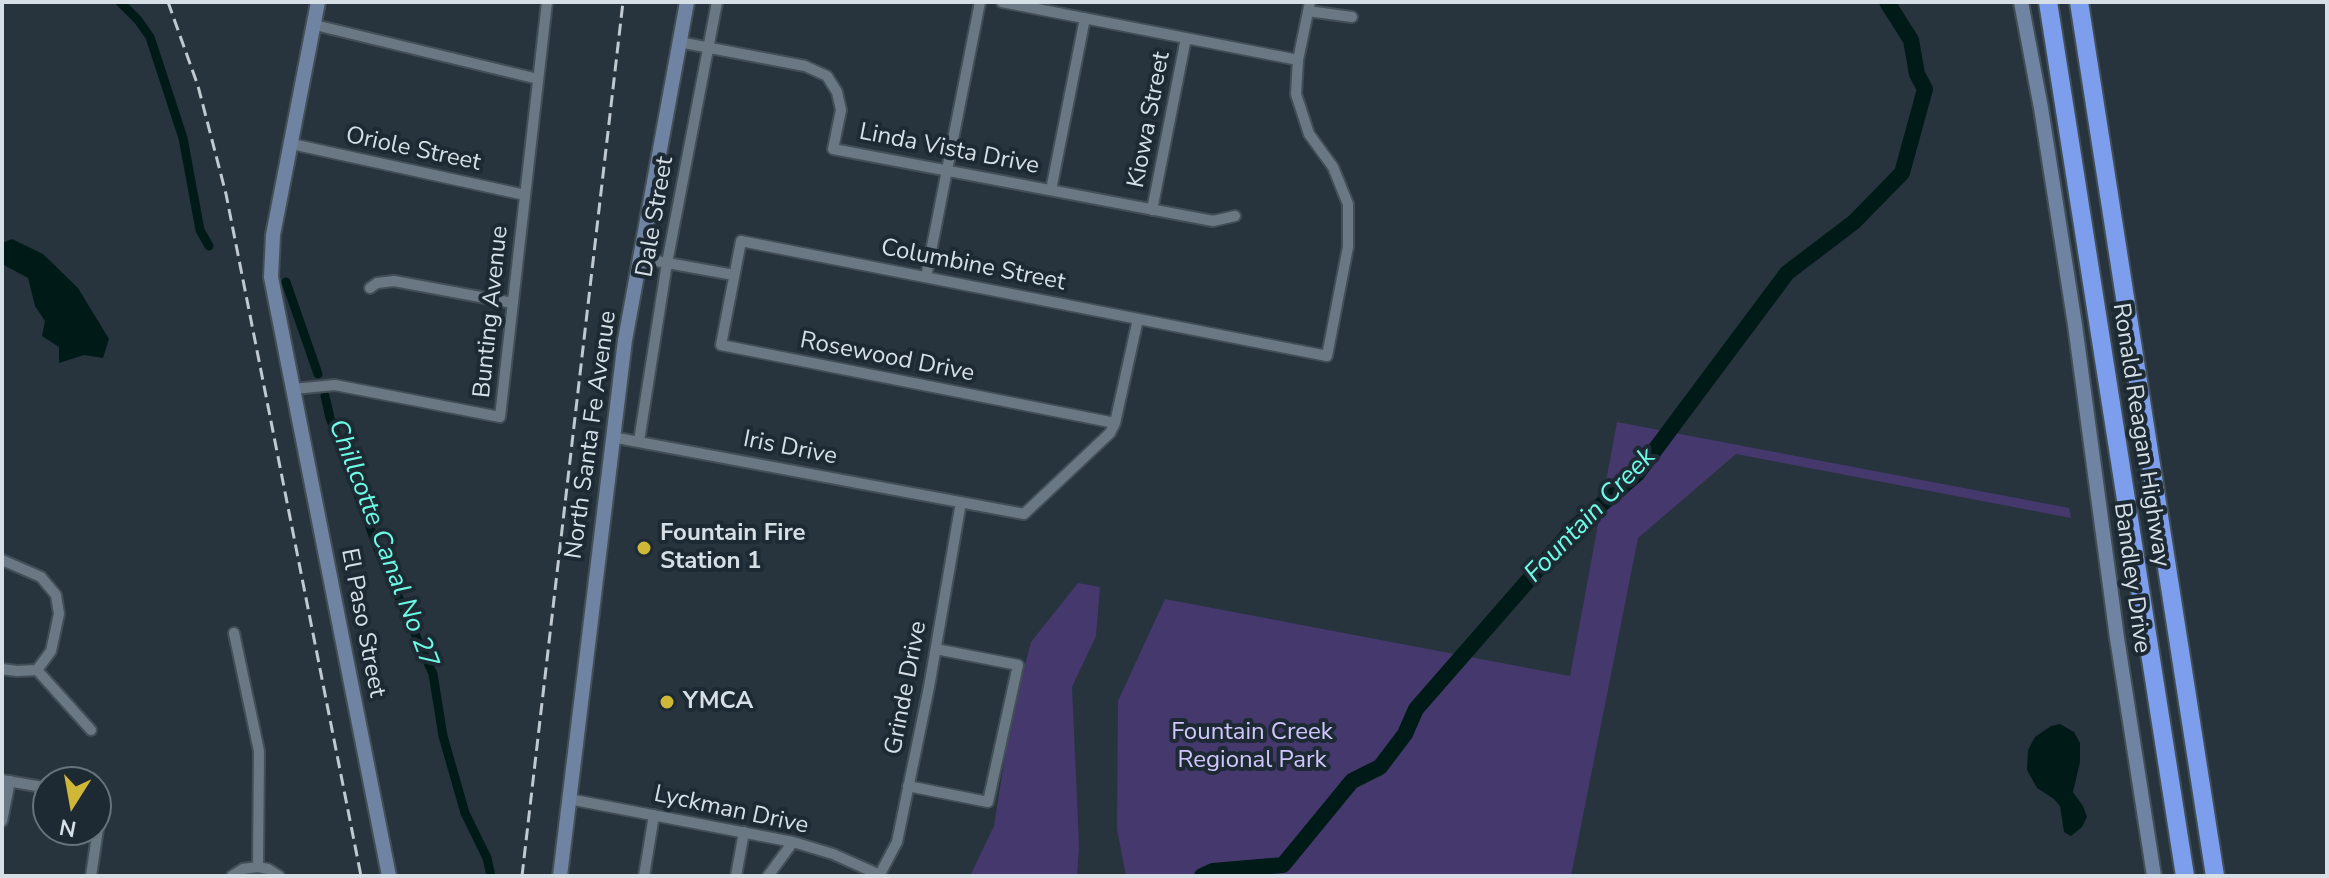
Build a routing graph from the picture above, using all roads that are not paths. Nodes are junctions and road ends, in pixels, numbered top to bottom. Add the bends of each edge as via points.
1 (318, 2) edge
2 (547, 2) edge
3 (687, 2) edge
4 (717, 2) edge
5 (980, 2) edge
6 (1002, 2) edge
7 (2021, 2) edge
8 (2048, 2) edge
9 (2079, 2) edge
10 (1309, 6) edge
11 (1352, 17) dead end
12 (1085, 18) junction
13 (315, 25) junction
14 (1186, 38) junction
15 (679, 42) junction
16 (708, 48) junction
17 (1298, 60) junction
18 (538, 79) junction
19 (292, 144) junction
20 (947, 171) junction
21 (1051, 190) junction
22 (525, 195) junction
23 (1152, 210) junction
24 (1235, 216) dead end
25 (640, 258) junction
26 (667, 263) junction
27 (734, 275) junction
28 (926, 277) junction
29 (370, 288) dead end
30 (513, 303) junction
31 (1138, 319) junction
32 (293, 389) junction
33 (1115, 423) junction
34 (612, 437) junction
35 (639, 441) junction
36 (961, 502) junction
37 (2, 560) edge
38 (234, 633) dead end
39 (936, 649) junction
40 (2, 669) edge
41 (37, 670) junction
42 (91, 730) dead end
43 (6, 780) edge
44 (32, 785) edge
45 (908, 786) junction
46 (569, 799) junction
47 (654, 815) junction
48 (2, 821) edge
49 (744, 832) junction
50 (793, 842) junction
51 (95, 846) edge
52 (258, 867) junction
53 (879, 875) edge
54 (91, 876) edge
55 (232, 876) edge
56 (279, 876) edge
57 (389, 876) edge
58 (560, 876) edge
59 (644, 876) edge
60 (736, 876) edge
61 (768, 876) edge
62 (2154, 876) edge
63 (2185, 876) edge
64 (2215, 876) edge

1 - 13 main road, El Paso Street
2 - 18 street, Bunting Avenue
3 - 15 main road, North Santa Fe Avenue
4 - 16 street, Dale Street
5 - 20 street
6 - 12 street
7 - 62 main road, Bandley Drive via 2075,325
8 - 63 highway, Ronald Reagan Highway
9 - 64 highway, Ronald Reagan Highway
10 - 11 street
10 - 17 street
12 - 14 street
12 - 21 street
13 - 18 street
13 - 19 main road, El Paso Street
14 - 17 street
14 - 23 street, Kiowa Street
15 - 16 street, Linda Vista Drive
15 - 25 main road, North Santa Fe Avenue
16 - 20 street, Linda Vista Drive via 805,66 827,76 841,110 833,149
16 - 26 street, Dale Street
17 - 31 street, Columbine Street via 1296,94 1309,134 1333,167 1348,204 1348,247 1327,356
18 - 22 street, Bunting Avenue
19 - 22 street, Oriole Street
19 - 32 main road, El Paso Street via 270,258 272,294
20 - 21 street, Linda Vista Drive
20 - 28 street
21 - 23 street, Linda Vista Drive
22 - 30 street, Bunting Avenue
23 - 24 street, Linda Vista Drive via 1213,221
25 - 26 street
25 - 34 main road, North Santa Fe Avenue
26 - 27 street
26 - 35 street, Dale Street
27 - 28 street, Columbine Street via 741,241
27 - 33 street, Rosewood Drive via 721,345
28 - 31 street, Columbine Street
29 - 30 street via 394,281
30 - 32 street, Bunting Avenue via 500,417 335,385
31 - 33 street
32 - 57 main road, El Paso Street
33 - 36 street via 1024,514
34 - 35 street, Iris Drive
34 - 46 main road, North Santa Fe Avenue
35 - 36 street, Iris Drive
36 - 39 street, Grinde Drive
37 - 41 street via 41,577 56,595 59,614 51,651
38 - 52 street via 259,751
39 - 45 street, Grinde Drive
39 - 45 street via 1018,665 988,802
40 - 41 street
41 - 42 street
43 - 44 street
43 - 48 street
45 - 53 street, Grinde Drive via 897,842
46 - 47 street, Lyckman Drive
46 - 58 main road, North Santa Fe Avenue
47 - 49 street, Lyckman Drive
47 - 59 street
49 - 50 street, Lyckman Drive
49 - 60 street
50 - 53 street, Lyckman Drive
50 - 61 street
51 - 54 street
52 - 55 street
52 - 56 street

